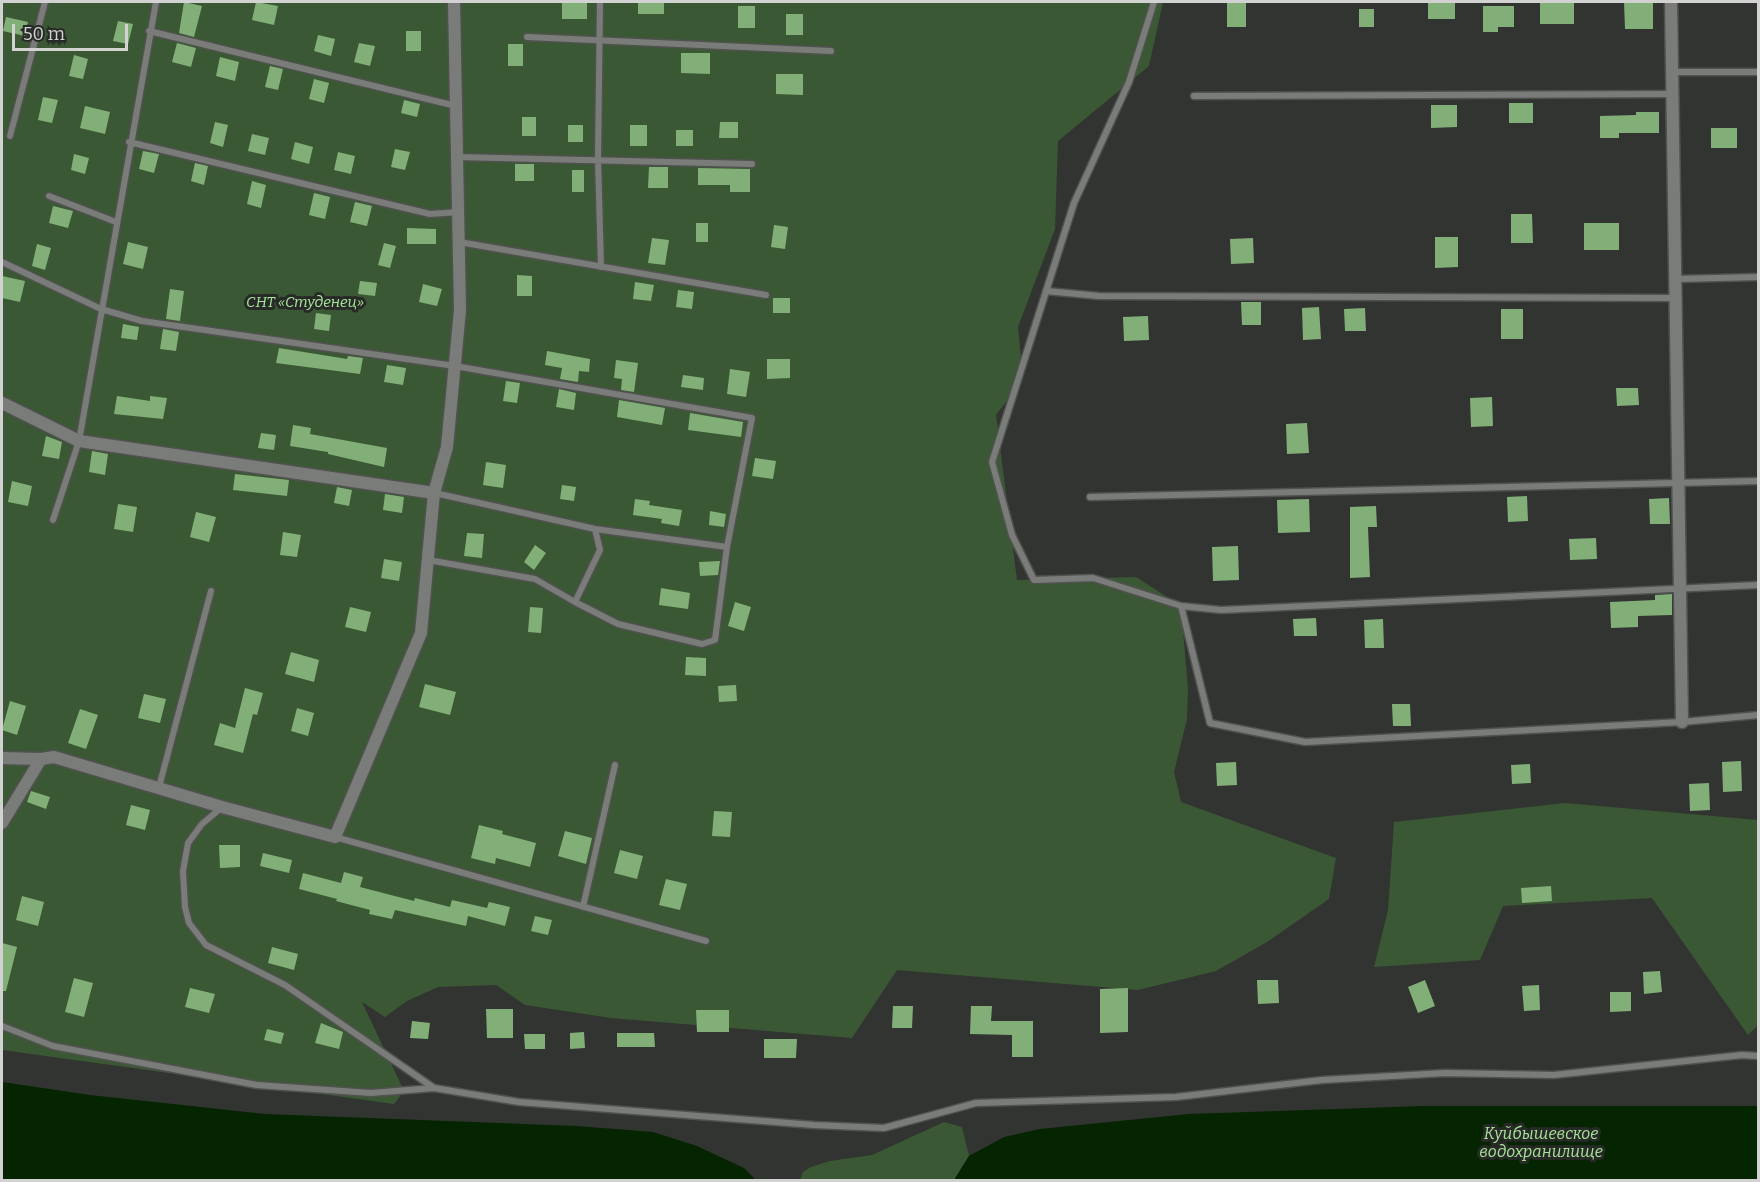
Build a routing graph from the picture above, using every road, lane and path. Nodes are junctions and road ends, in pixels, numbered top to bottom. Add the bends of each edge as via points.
1 (45, 2) edge
2 (156, 2) edge
3 (454, 2) edge
4 (600, 2) edge
5 (1154, 2) edge
6 (1671, 2) edge
7 (149, 31) junction
8 (527, 37) dead end
9 (599, 40) junction
10 (831, 51) dead end
11 (1672, 72) junction
12 (1758, 72) edge
13 (1672, 94) junction
14 (1194, 96) dead end
15 (456, 106) junction
16 (10, 136) dead end
17 (129, 142) junction
18 (457, 157) junction
19 (598, 159) junction
20 (752, 164) dead end
21 (49, 196) dead end
22 (459, 212) junction
23 (116, 222) junction
24 (459, 242) junction
25 (2, 262) edge
26 (602, 267) junction
27 (1758, 277) edge
28 (1675, 279) junction
29 (1046, 291) junction
30 (766, 295) dead end
31 (1675, 297) junction
32 (101, 309) junction
33 (455, 366) junction
34 (2, 403) edge
35 (79, 441) junction
36 (1758, 481) edge
37 (1678, 484) junction
38 (434, 492) junction
39 (1090, 497) dead end
40 (53, 520) dead end
41 (595, 529) junction
42 (727, 547) junction
43 (428, 560) junction
44 (1758, 585) edge
45 (1680, 590) junction
46 (211, 591) dead end
47 (575, 602) junction
48 (1181, 606) junction
49 (1758, 715) edge
50 (1682, 722) junction
51 (2, 758) edge
52 (41, 759) junction
53 (615, 765) dead end
54 (159, 787) junction
55 (222, 807) junction
56 (2, 823) edge
57 (335, 837) junction
58 (583, 907) junction
59 (706, 941) dead end
60 (2, 1026) edge
61 (1758, 1056) edge
62 (434, 1088) junction

1 - 16 lane
2 - 7 lane
3 - 15 street
4 - 9 lane
5 - 29 lane via 1130,82 1074,203
6 - 11 street
7 - 15 lane
7 - 17 lane
8 - 9 lane
9 - 10 lane
9 - 19 lane
11 - 12 lane
11 - 13 street
13 - 14 lane
13 - 28 street
15 - 18 street
17 - 22 lane via 430,214
17 - 23 lane
18 - 19 lane
18 - 22 street
19 - 20 lane
19 - 26 lane
21 - 23 lane
22 - 24 street
23 - 32 lane
24 - 26 lane
24 - 33 street via 460,310
25 - 32 lane
26 - 30 lane
27 - 28 lane
28 - 31 street
29 - 31 lane via 1099,296
29 - 48 lane via 992,462 1012,535 1034,580 1093,578
31 - 37 street
32 - 33 lane via 142,321
32 - 35 lane
33 - 38 street via 447,447
33 - 42 lane via 752,418
34 - 35 street
35 - 38 street
35 - 40 lane
36 - 37 lane
37 - 39 lane
37 - 45 street
38 - 41 lane
38 - 43 street
41 - 42 lane
41 - 47 lane via 600,550
42 - 47 lane via 715,640 702,644 618,624
43 - 47 lane via 535,579
43 - 57 street via 421,633
44 - 45 lane
45 - 48 lane via 1221,610
45 - 50 street
46 - 54 lane
48 - 50 lane via 1210,723 1305,742
49 - 50 lane
51 - 52 street
52 - 54 street via 54,757
52 - 56 street
53 - 58 lane
54 - 55 street
55 - 57 street
55 - 62 lane via 188,843 183,871 184,907 189,923 206,945 285,984
57 - 58 lane
58 - 59 lane
60 - 62 lane via 53,1046 257,1085 371,1093
61 - 62 lane via 1554,1075 1445,1073 1322,1080 1176,1097 976,1103 884,1128 519,1102

